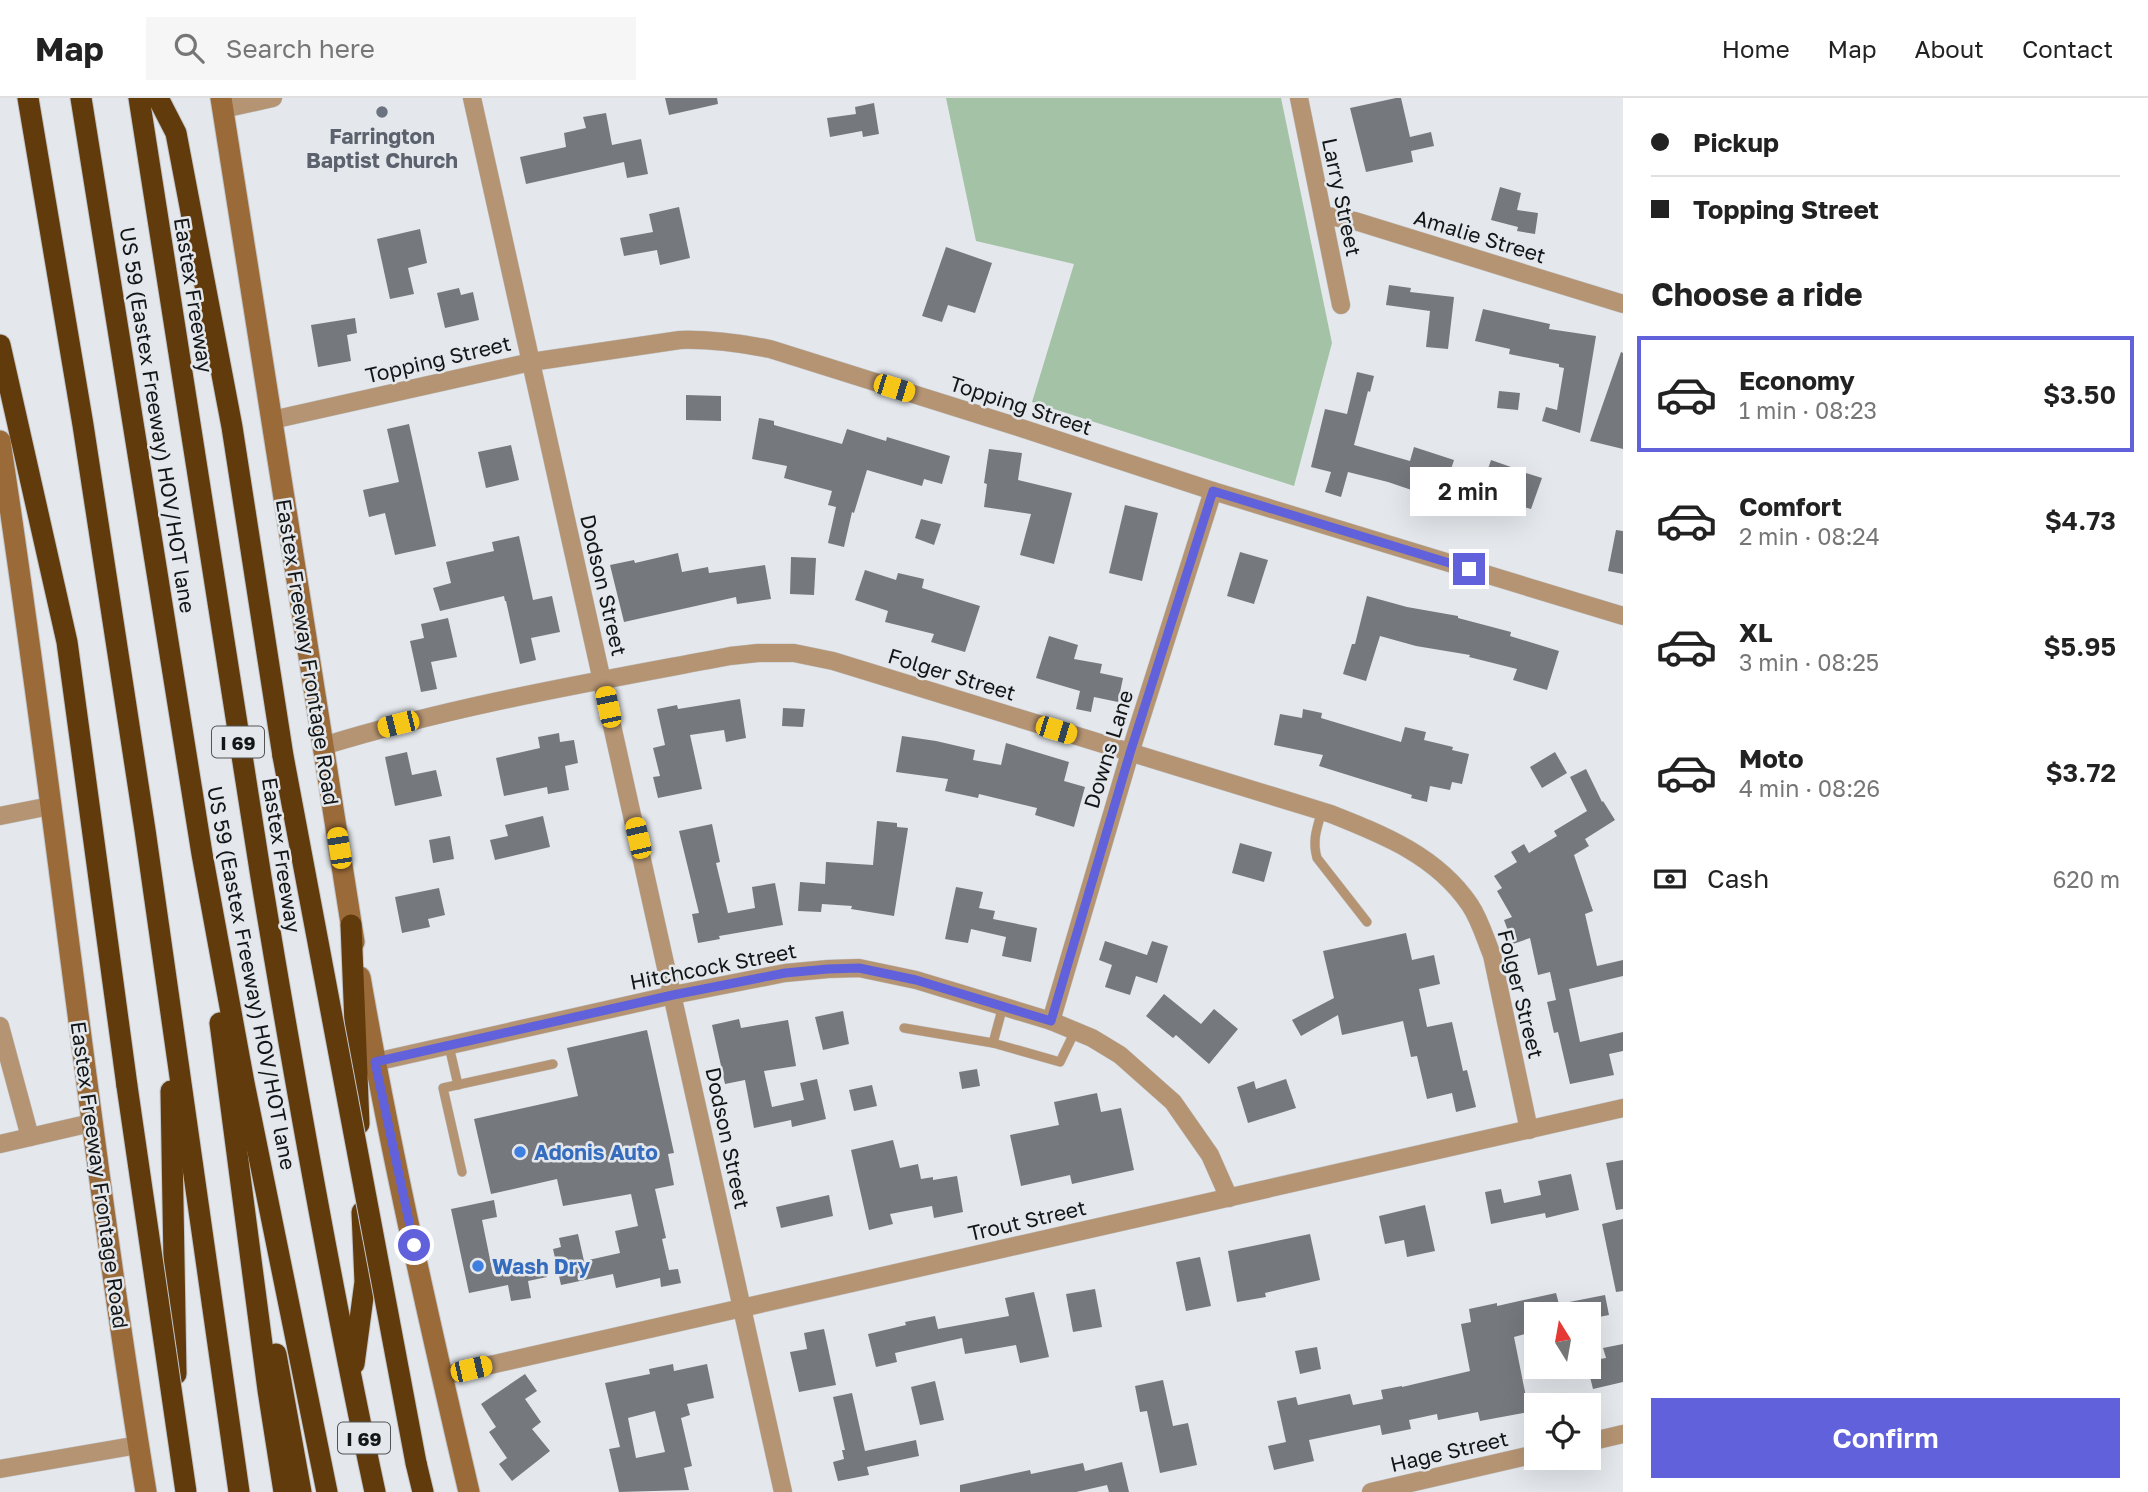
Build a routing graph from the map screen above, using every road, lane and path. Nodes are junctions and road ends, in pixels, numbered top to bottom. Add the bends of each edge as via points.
1 (28, 98) edge
2 (81, 98) edge
3 (139, 98) edge
4 (158, 98) edge
5 (273, 98) edge
6 (472, 98) edge
7 (1298, 98) edge
8 (222, 104) edge
9 (1323, 215) junction
10 (1342, 304) dead end
11 (1623, 304) edge
12 (0, 345) edge
13 (531, 362) junction
14 (272, 420) junction
15 (0, 441) edge
16 (3, 485) edge
17 (1213, 491) junction
18 (1623, 616) edge
19 (602, 680) junction
20 (323, 746) junction
21 (1130, 753) junction
22 (50, 806) junction
23 (1322, 811) junction
24 (0, 816) edge
25 (202, 854) junction
26 (1367, 922) dead end
27 (351, 925) junction
28 (673, 995) junction
29 (170, 1002) junction
30 (1003, 1006) junction
31 (1051, 1021) junction
32 (0, 1026) edge
33 (904, 1028) dead end
34 (1075, 1031) junction
35 (993, 1043) junction
36 (449, 1046) junction
37 (375, 1062) junction
38 (553, 1064) dead end
39 (243, 1083) junction
40 (458, 1085) junction
41 (1623, 1108) edge
42 (91, 1123) junction
43 (1529, 1130) junction
44 (30, 1137) junction
45 (235, 1142) junction
46 (0, 1144) edge
47 (462, 1172) dead end
48 (1229, 1198) junction
49 (741, 1307) junction
50 (442, 1376) junction
51 (352, 1384) junction
52 (1623, 1434) edge
53 (1601, 1439) edge
54 (138, 1445) junction
55 (1524, 1457) edge
56 (0, 1469) edge
57 (146, 1492) edge
58 (178, 1492) edge
59 (186, 1492) edge
60 (239, 1492) edge
61 (284, 1492) edge
62 (301, 1492) edge
63 (313, 1492) edge
64 (327, 1492) edge
65 (376, 1492) edge
66 (423, 1492) edge
67 (469, 1492) edge
68 (783, 1492) edge
69 (1371, 1492) edge

1 - 29 highway
2 - 25 highway, US 59 (Eastex Freeway) HOV/HOT lane
3 - 51 highway, Eastex Freeway / I 69 via 222,645 291,1058
4 - 66 highway, bridge via 176,132 232,427 284,756
5 - 8 street
6 - 13 street, Dodson Street
7 - 9 street, Larry Street
8 - 14 main road, Eastex Freeway Frontage Road
9 - 10 street, Larry Street
9 - 11 street, Amalie Street
12 - 59 highway, bridge via 67,642
13 - 14 street, Topping Street
13 - 17 street, Topping Street via 652,342 737,342
13 - 19 street, Dodson Street
14 - 20 main road, Eastex Freeway Frontage Road
15 - 16 main road, Eastex Freeway Frontage Road
16 - 22 main road, Eastex Freeway Frontage Road
17 - 18 street, Topping Street
17 - 21 street, Downs Lane
19 - 20 street, Folger Street via 454,710
19 - 21 street, Folger Street via 730,656 794,653
19 - 28 street, Dodson Street
20 - 27 main road, Eastex Freeway Frontage Road
21 - 23 street, Folger Street
21 - 31 street, Downs Lane
22 - 24 street
22 - 42 main road, Eastex Freeway Frontage Road
23 - 26 lane via 1314,837 1317,858
23 - 43 street, Folger Street via 1387,836 1435,866 1471,906 1492,955
25 - 39 highway, US 59 (Eastex Freeway) HOV/HOT lane / I 69
25 - 45 highway
27 - 37 main road, Eastex Freeway Frontage Road
27 - 51 highway via 365,1282
28 - 30 street, Hitchcock Street via 785,973 859,968
28 - 36 street, Hitchcock Street
28 - 49 street, Dodson Street
29 - 58 highway
29 - 60 highway
30 - 31 street, Hitchcock Street
30 - 35 lane
31 - 34 street, Hitchcock Street
32 - 44 street
33 - 35 lane
34 - 35 lane via 1060,1062
34 - 48 street, Hitchcock Street via 1120,1055 1173,1102 1210,1155
36 - 37 street, Hitchcock Street
36 - 40 lane
37 - 50 main road, Eastex Freeway Frontage Road
38 - 40 lane
39 - 63 highway
39 - 64 highway, US 59 (Eastex Freeway) HOV/HOT lane / I 69
40 - 47 lane via 443,1088
41 - 43 street, Trout Street
42 - 44 street
42 - 54 main road, Eastex Freeway Frontage Road
43 - 48 street, Trout Street
44 - 46 street
45 - 61 highway
45 - 62 highway
48 - 49 street, Trout Street
49 - 50 street, Trout Street
49 - 68 street, Dodson Street
50 - 67 main road, Eastex Freeway Frontage Road
51 - 65 highway, Eastex Freeway / I 69
52 - 53 street
54 - 56 street
54 - 57 main road, Eastex Freeway Frontage Road
55 - 69 street, Hage Street

